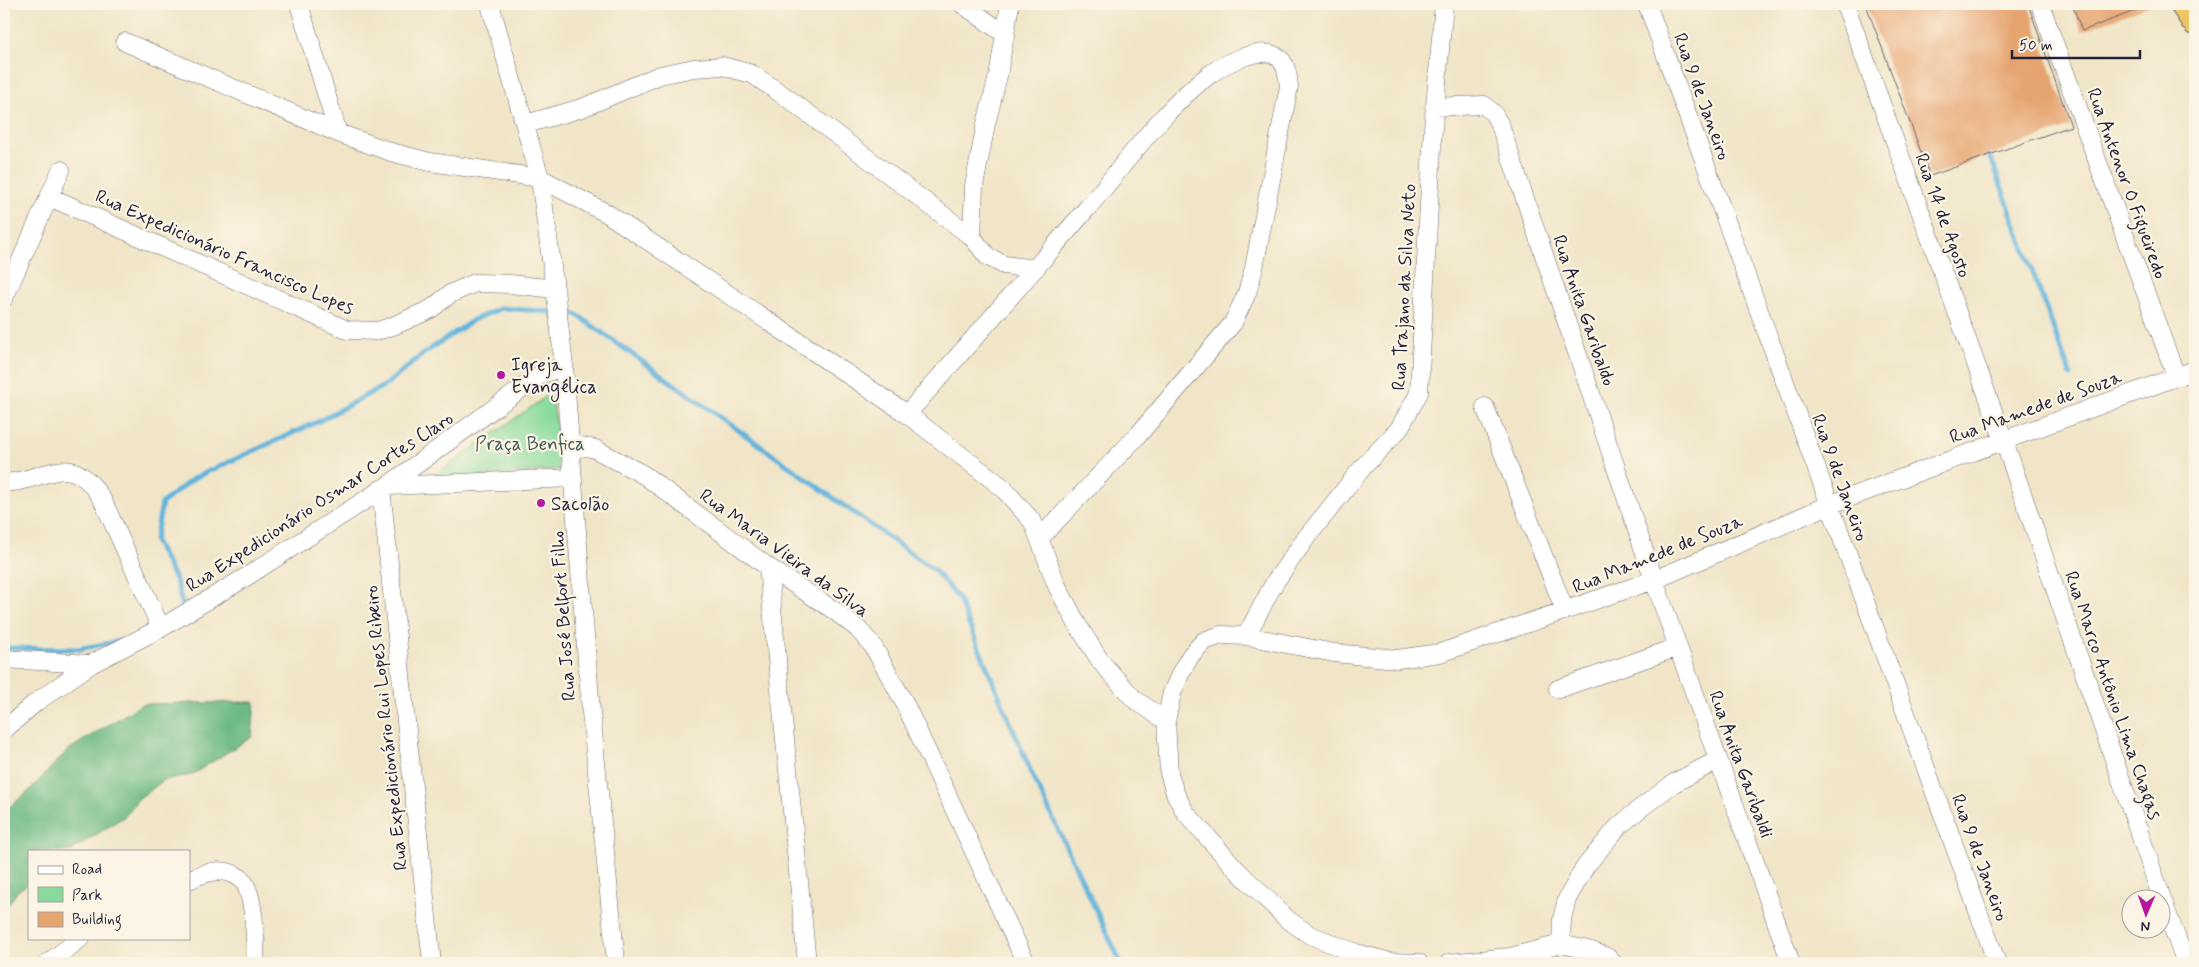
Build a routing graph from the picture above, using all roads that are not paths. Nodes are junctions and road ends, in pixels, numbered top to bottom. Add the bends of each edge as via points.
1 (299, 4) edge
2 (490, 4) edge
3 (962, 4) edge
4 (1010, 4) edge
5 (1444, 4) edge
6 (1647, 4) edge
7 (1845, 4) edge
8 (2040, 4) edge
9 (2182, 4) edge
10 (2195, 22) edge
11 (1006, 35) junction
12 (125, 42) dead end
13 (1434, 107) junction
14 (526, 124) junction
15 (338, 133) junction
16 (62, 170) dead end
17 (540, 178) junction
18 (50, 197) junction
19 (972, 237) junction
20 (1035, 269) junction
21 (555, 289) junction
22 (4, 298) edge
23 (564, 366) junction
24 (2195, 370) edge
25 (2176, 376) junction
26 (1485, 407) dead end
27 (907, 414) junction
28 (2004, 441) junction
29 (571, 444) junction
30 (572, 478) junction
31 (4, 483) edge
32 (384, 487) junction
33 (1829, 505) junction
34 (1040, 538) junction
35 (768, 567) junction
36 (1654, 580) junction
37 (1565, 611) junction
38 (160, 624) junction
39 (1246, 636) junction
40 (1678, 647) junction
41 (4, 659) edge
42 (91, 664) junction
43 (1558, 689) dead end
44 (1166, 721) junction
45 (4, 730) edge
46 (1718, 760) junction
47 (190, 880) edge
48 (78, 940) edge
49 (1560, 944) junction
50 (48, 963) edge
51 (255, 963) edge
52 (432, 963) edge
53 (616, 963) edge
54 (807, 963) edge
55 (1026, 963) edge
56 (1419, 963) edge
57 (1449, 963) edge
58 (1613, 963) edge
59 (1790, 963) edge
60 (1997, 963) edge
61 (2186, 963) edge

1 - 15 street
2 - 14 street, Rua José Belfort Filho
3 - 11 street
4 - 11 street
5 - 13 street, Rua Trajano da Silva Neto
6 - 33 street, Rua 9 de Janeiro
7 - 28 street, Rua 14 de Agosto
8 - 25 street, Rua Antenor O Figueiredo
9 - 10 highway
11 - 19 street via 979,155
12 - 15 street
13 - 36 street, Rua Anita Garibaldo via 1484,105 1500,125
13 - 39 street, Rua Trajano da Silva Neto via 1419,392 1399,429 1363,467 1306,538 1275,582
14 - 17 street, Rua José Belfort Filho
14 - 19 street via 582,108 660,75 722,66 752,74 786,97
15 - 17 street via 430,162
16 - 18 street
17 - 21 street, Rua José Belfort Filho
17 - 27 street via 608,214
18 - 21 street, Rua Expedicionário Francisco Lopes via 347,330 377,331 394,326 475,283
18 - 22 street
19 - 20 street via 987,256 1004,264
20 - 27 street
20 - 34 street via 1179,101 1209,75 1235,60 1254,55 1268,54 1279,58 1287,71 1289,86 1254,268 1234,324 1139,434
21 - 23 street, Rua José Belfort Filho
23 - 29 street, Rua José Belfort Filho
23 - 32 street, Rua Expedicionário Osmar Cortes Claro via 540,375
24 - 25 street, Rua Mamede de Souza
25 - 28 street, Rua Mamede de Souza
26 - 37 street
27 - 34 street via 1002,487 1033,522
28 - 33 street, Rua Mamede de Souza
28 - 61 street, Rua Marco Antônio Lima Chagas
29 - 30 street, Rua José Belfort Filho
29 - 35 street, Rua Maria Vieira da Silva via 595,449 644,475
30 - 32 street
30 - 53 street, Rua José Belfort Filho
31 - 38 street via 58,470 85,476 103,501
32 - 38 street, Rua Expedicionário Osmar Cortes Claro via 246,577
32 - 52 street, Rua Expedicionário Rui Lopes Ribeiro
33 - 36 street, Rua Mamede de Souza
33 - 60 street, Rua 9 de Janeiro
34 - 44 street via 1057,586 1101,662 1134,699
35 - 54 street
35 - 55 street, Rua Maria Vieira da Silva via 835,611 873,646 904,702
36 - 37 street, Rua Mamede de Souza
36 - 40 street, Rua Anita Garibaldi
37 - 39 street, Rua Mamede de Souza via 1440,654 1397,659 1334,653
38 - 42 street, Rua Expedicionário Osmar Cortes Claro
39 - 44 street, Rua Mamede de Souza via 1221,635 1204,641 1181,672 1172,692
40 - 43 street
40 - 46 street, Rua Anita Garibaldi
41 - 42 street
42 - 45 street, Rua Expedicionário Osmar Cortes Claro via 35,703
44 - 56 street, Rua Mamede de Souza via 1170,773 1175,793 1185,812 1288,920 1310,935 1356,953 1390,962
46 - 49 street via 1674,783 1618,827 1585,867 1567,899
46 - 59 street, Rua Anita Garibaldi
47 - 51 street via 216,871 242,878 253,912
48 - 50 street
49 - 57 street via 1510,957
49 - 58 street via 1592,951

